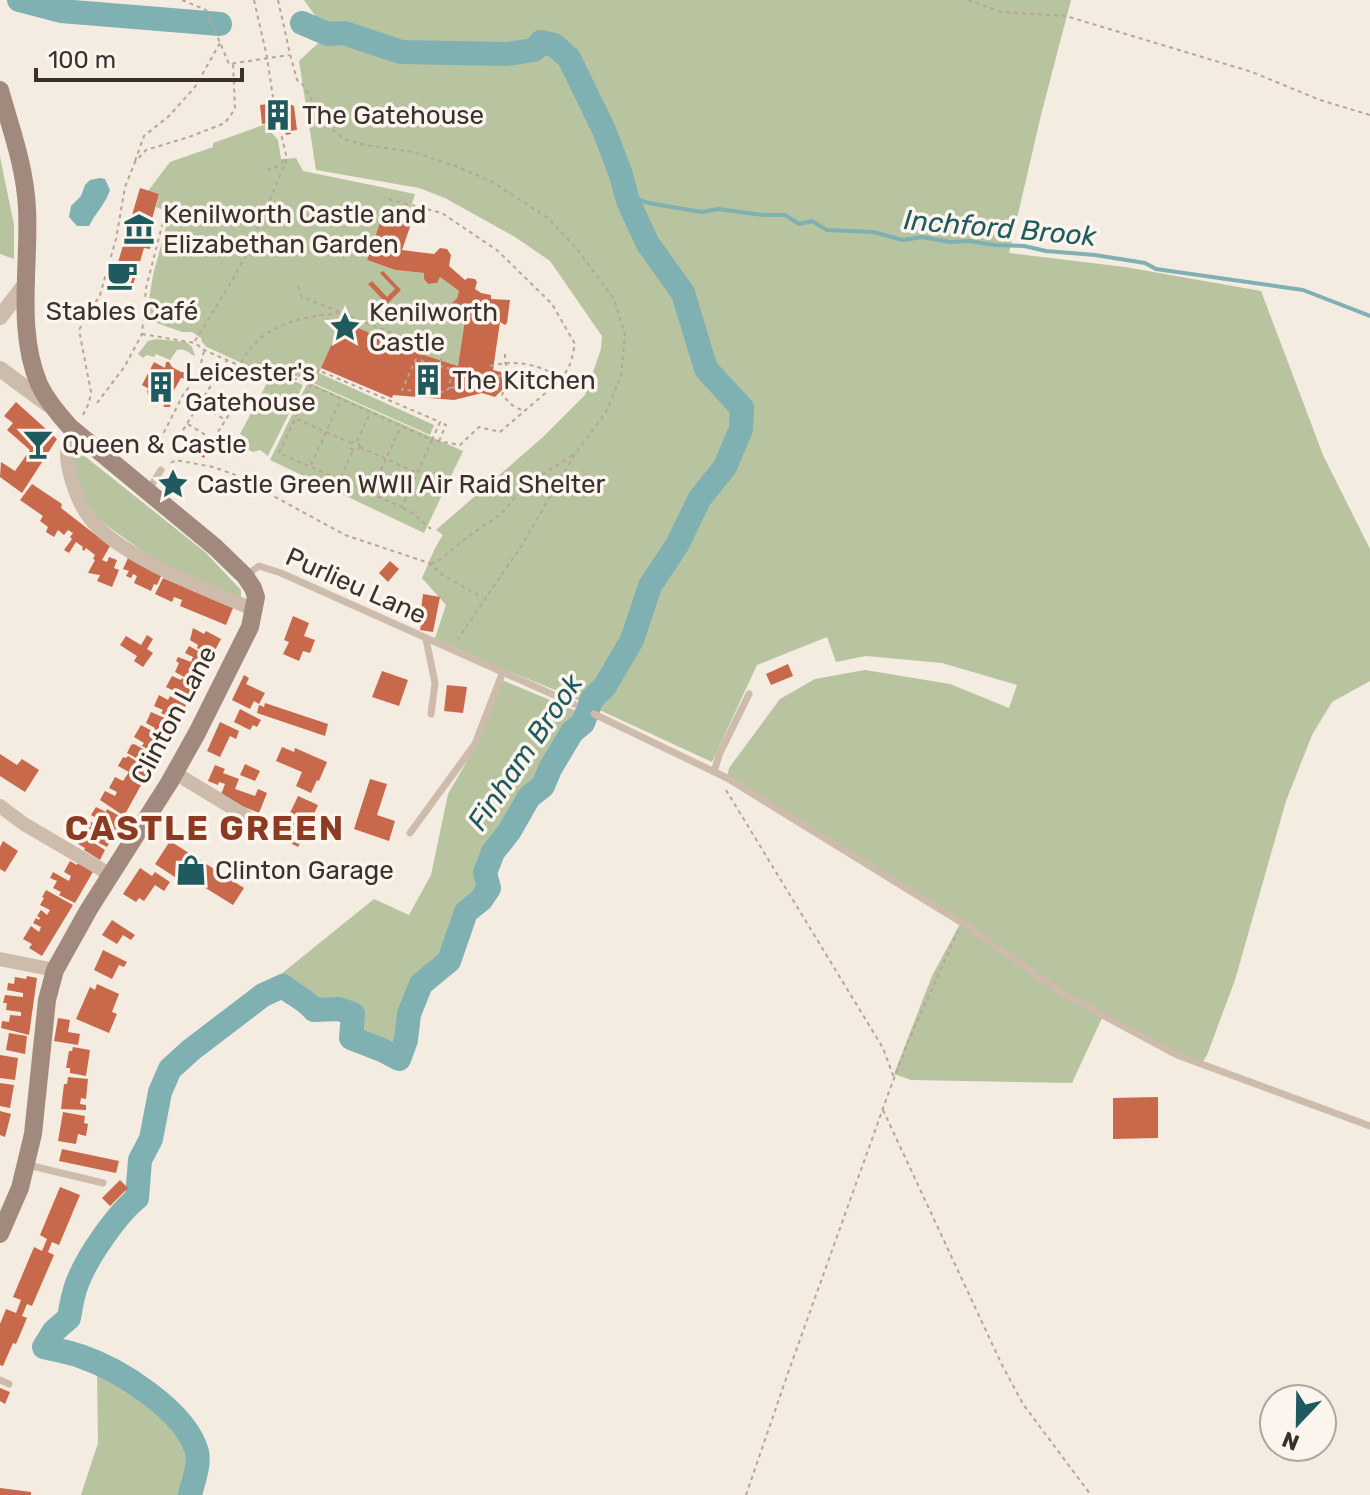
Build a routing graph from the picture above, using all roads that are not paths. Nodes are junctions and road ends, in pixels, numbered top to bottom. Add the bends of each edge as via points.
1 (0, 90) edge
2 (27, 282) junction
3 (0, 317) edge
4 (0, 369) edge
5 (54, 408) junction
6 (76, 426) junction
7 (161, 470) road end
8 (148, 491) junction
9 (245, 576) junction
10 (255, 610) junction
11 (426, 639) junction
12 (502, 674) junction
13 (749, 694) dead end
14 (574, 704) dead end
15 (431, 714) dead end
16 (594, 714) dead end
17 (714, 772) junction
18 (175, 773) junction
19 (0, 806) edge
20 (254, 821) dead end
21 (410, 833) dead end
22 (111, 875) junction
23 (0, 959) edge
24 (55, 970) junction
25 (1370, 1126) edge
26 (26, 1165) junction
27 (103, 1183) dead end
28 (0, 1234) edge
29 (0, 1380) edge
30 (9, 1384) dead end

1 - 2 main road via 22,167
2 - 3 street
2 - 5 main road via 30,355
4 - 5 street
5 - 6 main road
6 - 8 main road
6 - 10 street via 66,445 67,466 90,519 144,560
7 - 8 lane
8 - 9 main road
9 - 10 main road via 256,597
9 - 11 lane, Purlieu Lane via 259,566 281,573
10 - 18 main road, Clinton Lane
11 - 12 lane, Purlieu Lane
11 - 15 lane via 435,683
12 - 14 lane, Purlieu Lane
12 - 21 lane via 475,744
13 - 17 lane
16 - 17 lane
17 - 25 lane via 964,924 1065,995 1177,1055
18 - 20 street
18 - 22 main road, Clinton Lane
19 - 22 street
22 - 24 main road, Clinton Lane
23 - 24 street
24 - 26 main road, Clinton Lane
26 - 27 lane
26 - 28 main road, Clinton Lane
29 - 30 lane

